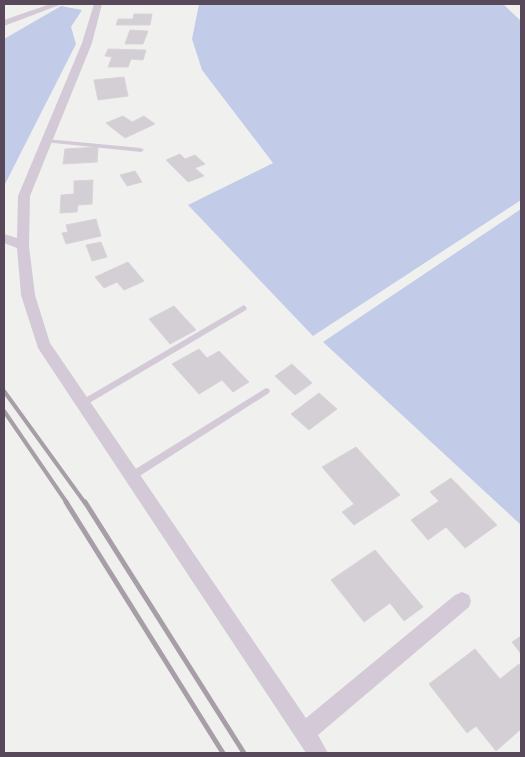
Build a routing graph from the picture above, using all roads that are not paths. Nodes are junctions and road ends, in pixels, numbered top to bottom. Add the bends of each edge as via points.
1 (58, 4) edge
2 (98, 4) edge
3 (4, 23) edge
4 (46, 141) junction
5 (141, 150) dead end
6 (4, 238) edge
7 (23, 246) junction
8 (244, 308) dead end
9 (266, 391) dead end
10 (82, 403) junction
11 (132, 476) junction
12 (462, 601) dead end
13 (304, 733) junction
14 (318, 753) edge

1 - 3 street
2 - 4 street via 87,43
4 - 5 lane
4 - 7 street via 24,196
6 - 7 street
7 - 10 street via 28,295 43,344
8 - 10 lane
9 - 11 lane
10 - 11 street
11 - 13 street
12 - 13 street
13 - 14 street

